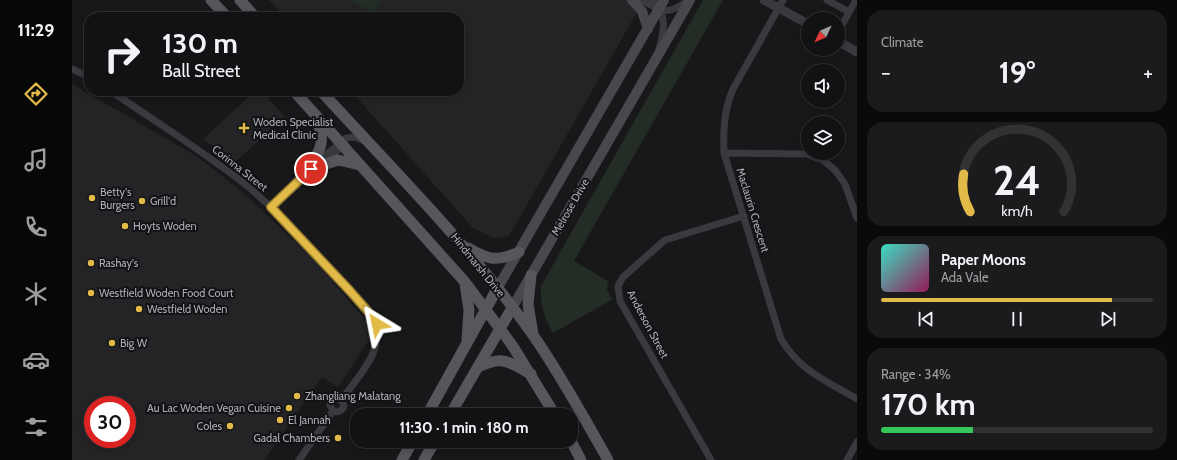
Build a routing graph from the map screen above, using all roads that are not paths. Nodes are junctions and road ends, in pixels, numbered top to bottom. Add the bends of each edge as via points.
1 (211, 0) edge
2 (240, 0) edge
3 (632, 0) edge
4 (642, 0) edge
5 (652, 0) edge
6 (689, 0) edge
7 (764, 0) edge
8 (827, 0) edge
9 (856, 0) edge
10 (662, 4) edge
11 (781, 4) edge
12 (222, 12) edge
13 (251, 12) edge
14 (849, 12) junction
15 (801, 19) edge
16 (845, 19) edge
17 (648, 29) junction
18 (845, 45) edge
19 (857, 52) edge
20 (657, 57) junction
21 (72, 69) edge
22 (84, 75) edge
23 (118, 96) edge
24 (299, 96) edge
25 (326, 96) edge
26 (315, 114) junction
27 (350, 122) junction
28 (350, 137) junction
29 (369, 143) junction
30 (341, 144) junction
31 (724, 153) junction
32 (360, 165) junction
33 (320, 166) junction
34 (305, 176) junction
35 (855, 205) edge
36 (271, 207) junction
37 (744, 216) junction
38 (857, 218) edge
39 (462, 244) junction
40 (519, 252) junction
41 (531, 275) junction
42 (465, 282) junction
43 (497, 289) junction
44 (512, 308) junction
45 (486, 310) junction
46 (500, 329) junction
47 (534, 336) junction
48 (467, 343) junction
49 (478, 367) junction
50 (532, 375) junction
51 (857, 398) edge
52 (431, 408) edge
53 (454, 408) edge
54 (551, 408) edge
55 (857, 442) edge
56 (409, 448) edge
57 (431, 448) edge
58 (575, 448) edge
59 (299, 460) edge
60 (402, 460) edge
61 (424, 460) edge
62 (582, 460) edge
63 (608, 460) edge
64 (711, 460) edge
65 (847, 460) edge

1 - 12 main road
2 - 13 main road
3 - 17 main road via 642,11
4 - 10 street
5 - 10 street
6 - 10 street via 670,12
6 - 20 main road, Melrose Drive
7 - 11 street
8 - 14 street
9 - 14 street
10 - 17 main road, Melrose Drive
10 - 20 street via 664,26
11 - 15 street
11 - 31 street, Maclaurin Crescent via 727,103 723,134
14 - 16 street
17 - 40 main road, Melrose Drive
18 - 19 street
20 - 41 main road, Melrose Drive
21 - 22 street
23 - 36 street, Corinna Street via 245,184
24 - 26 main road, Hindmarsh Drive
25 - 27 main road, Hindmarsh Drive
26 - 30 main road, Hindmarsh Drive
26 - 34 main road via 322,136 322,146
27 - 28 street
27 - 29 main road, Hindmarsh Drive
28 - 29 street
28 - 30 street
29 - 39 main road, Hindmarsh Drive
30 - 32 main road, Hindmarsh Drive
30 - 33 street
30 - 34 street
31 - 35 street via 806,154 823,160 836,170
31 - 37 street, Maclaurin Crescent
32 - 33 main road via 338,160
32 - 42 main road, Hindmarsh Drive
33 - 34 street
34 - 36 street
35 - 38 street
36 - 59 street, Corinna Street via 355,296 377,324 375,350 341,400 337,398 331,401 333,411
37 - 51 street, Maclaurin Crescent via 774,320 789,353 801,366
37 - 64 street, Anderson Street via 665,240 622,277 618,286 620,301
39 - 40 main road via 484,257 496,259
39 - 43 main road, Hindmarsh Drive
40 - 43 main road, Melrose Drive
41 - 44 main road, Melrose Drive
41 - 47 main road via 528,304
42 - 45 main road, Hindmarsh Drive
42 - 48 main road via 469,310
43 - 44 main road, Hindmarsh Drive
43 - 45 main road, Melrose Drive
44 - 46 main road, Melrose Drive
44 - 47 main road, Hindmarsh Drive
45 - 46 main road, Hindmarsh Drive
45 - 48 main road, Melrose Drive
46 - 49 main road, Melrose Drive
46 - 50 main road, Hindmarsh Drive
47 - 63 main road, Hindmarsh Drive
48 - 52 main road, Melrose Drive
49 - 50 main road via 492,361 502,361
49 - 53 main road, Melrose Drive
50 - 54 main road, Hindmarsh Drive
55 - 65 street
56 - 60 main road
57 - 61 main road
58 - 62 main road

